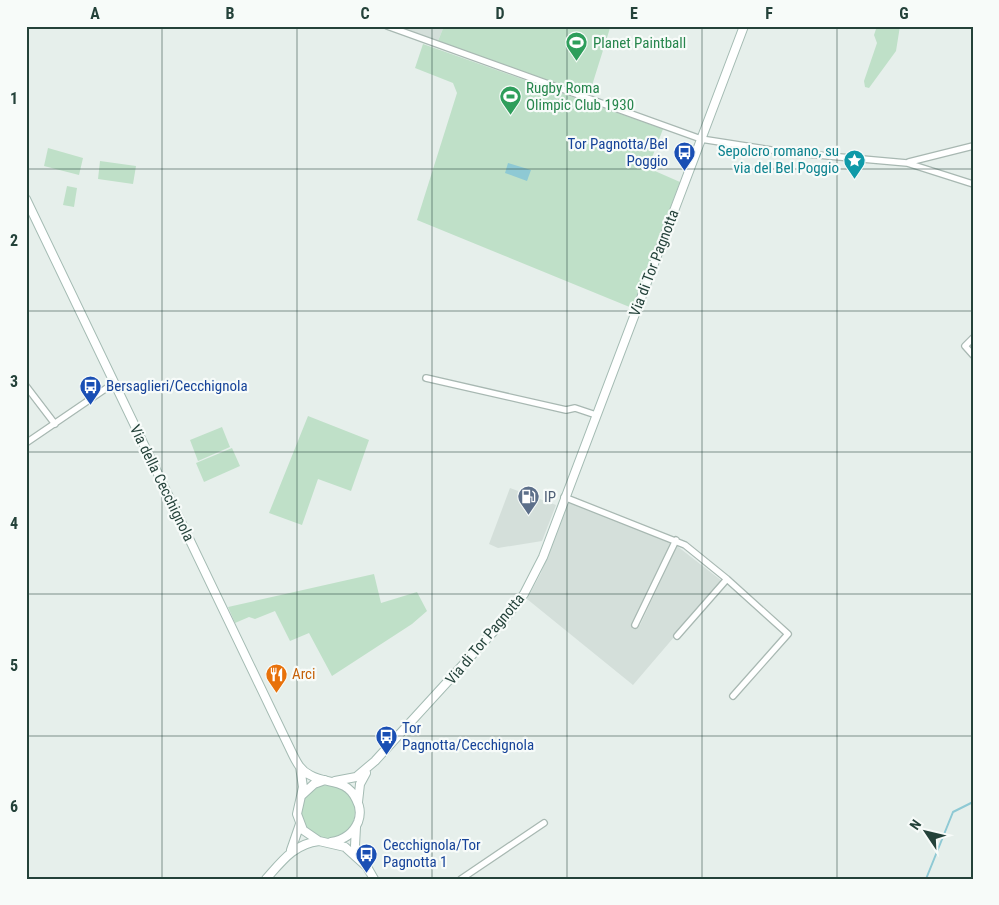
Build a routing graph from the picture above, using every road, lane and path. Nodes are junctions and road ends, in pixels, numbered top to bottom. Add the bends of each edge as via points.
1 (387, 26) edge
2 (744, 26) edge
3 (701, 139) junction
4 (973, 146) edge
5 (907, 163) junction
6 (973, 184) edge
7 (26, 199) edge
8 (973, 338) edge
9 (973, 356) edge
10 (426, 378) dead end
11 (114, 383) junction
12 (26, 386) edge
13 (596, 415) junction
14 (55, 424) junction
15 (26, 443) edge
16 (564, 497) junction
17 (676, 540) junction
18 (727, 579) junction
19 (635, 625) dead end
20 (677, 636) dead end
21 (733, 696) dead end
22 (375, 761) junction
23 (300, 767) junction
24 (325, 780) junction
25 (334, 781) junction
26 (301, 797) junction
27 (358, 802) junction
28 (544, 823) dead end
29 (300, 824) junction
30 (356, 825) junction
31 (319, 841) junction
32 (331, 842) junction
33 (290, 853) junction
34 (365, 865) junction
35 (266, 879) edge
36 (374, 879) edge
37 (460, 879) edge

1 - 3 street
2 - 3 street, Via di Tor Pagnotta
3 - 5 street via 784,152
3 - 13 street, Via di Tor Pagnotta
4 - 5 street
5 - 6 street
7 - 11 street, Via della Cecchignola
8 - 9 street via 965,346
10 - 13 street
11 - 14 street
11 - 23 street, Via della Cecchignola
12 - 14 street
13 - 16 street, Via di Tor Pagnotta
14 - 15 street
16 - 17 street
16 - 22 street, Via di Tor Pagnotta via 538,568 514,608
17 - 18 street
17 - 19 street
18 - 20 street
18 - 21 street via 788,634
22 - 25 street, Via di Tor Pagnotta via 356,777
22 - 27 street, Via di Tor Pagnotta via 361,782
23 - 24 street via 308,775
23 - 26 street, Via della Cecchignola
24 - 25 street
24 - 26 street via 311,786
25 - 27 street via 351,790
26 - 29 street, Via della Cecchignola via 297,810
27 - 30 street via 360,813
28 - 37 street
29 - 31 street via 306,833
29 - 33 street
30 - 32 street via 345,838
30 - 34 street via 354,842
31 - 32 street
31 - 33 street via 301,845
32 - 34 street via 350,850
33 - 35 street
34 - 36 street

